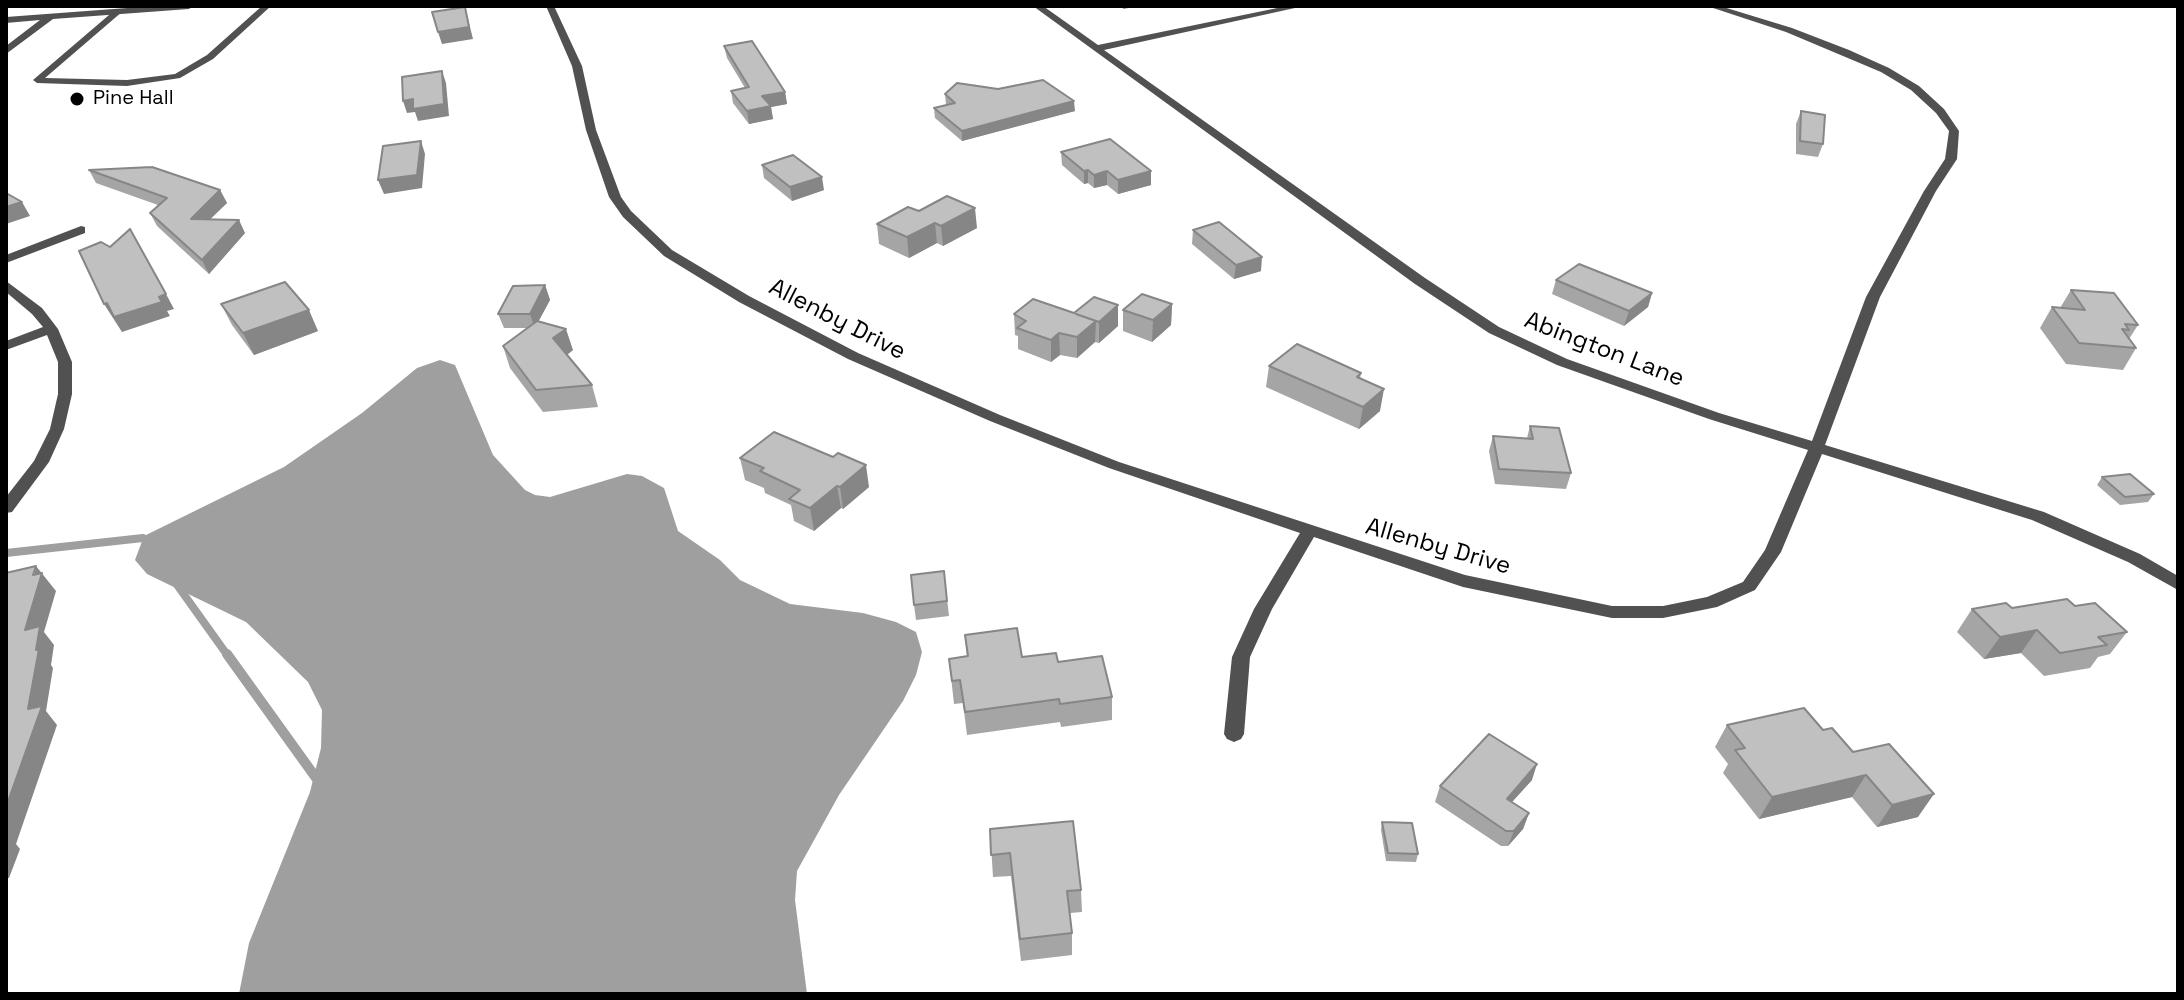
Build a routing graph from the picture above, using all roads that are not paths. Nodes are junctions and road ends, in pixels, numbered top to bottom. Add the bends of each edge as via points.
1 (64, 6) edge
2 (189, 6) edge
3 (267, 6) edge
4 (550, 6) edge
5 (1037, 6) edge
6 (1300, 6) edge
7 (1711, 6) edge
8 (119, 11) junction
9 (50, 17) junction
10 (6, 20) edge
11 (1098, 48) junction
12 (6, 51) edge
13 (81, 230) dead end
14 (6, 259) edge
15 (6, 285) edge
16 (51, 329) junction
17 (6, 346) edge
18 (1817, 447) junction
19 (6, 508) edge
20 (1309, 531) junction
21 (2178, 584) edge
22 (1234, 734) dead end

1 - 9 street
2 - 8 street
3 - 8 lane via 210,57 177,76 127,83 37,80
4 - 20 street, Allenby Drive via 577,66 613,193 668,253 853,356 982,413 1114,465
5 - 11 street, Abington Lane
6 - 11 street
7 - 18 street, Allenby Drive via 1789,30 1885,70 1915,88 1954,131 1951,159 1873,297
8 - 9 street
9 - 10 street
9 - 12 street
11 - 18 street, Abington Lane via 1494,330 1562,362
13 - 14 street
15 - 16 street
16 - 17 street
16 - 19 street via 65,362 57,429 41,462
18 - 20 street, Allenby Drive via 1773,552 1749,586 1711,603 1663,612 1612,612 1478,584
18 - 21 street, Abington Lane via 2038,516 2134,558
20 - 22 street via 1241,657

